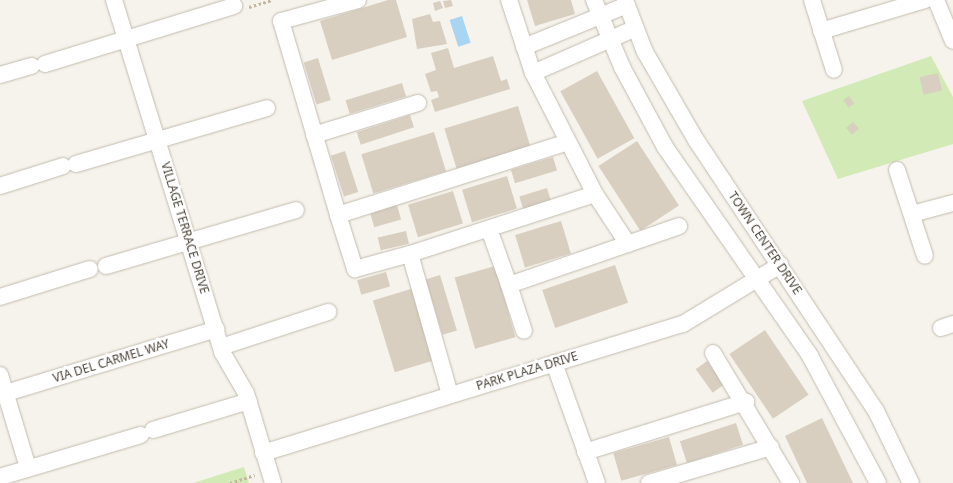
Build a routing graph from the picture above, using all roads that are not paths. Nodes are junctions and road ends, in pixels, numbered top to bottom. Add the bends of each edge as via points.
1 (114, 0) edge
2 (358, 0) edge
3 (509, 0) edge
4 (594, 0) edge
5 (812, 0) edge
6 (925, 0) edge
7 (936, 0) edge
8 (626, 2) edge
9 (240, 3) edge
10 (314, 6) edge
11 (600, 16) junction
12 (636, 28) junction
13 (822, 31) junction
14 (609, 38) junction
15 (127, 41) junction
16 (953, 41) edge
17 (524, 47) junction
18 (834, 70) dead end
19 (533, 73) junction
20 (0, 76) edge
21 (418, 103) dead end
22 (267, 108) dead end
23 (314, 134) junction
24 (158, 141) junction
25 (568, 142) junction
26 (897, 170) dead end
27 (0, 186) edge
28 (595, 194) junction
29 (953, 203) edge
30 (296, 210) dead end
31 (912, 214) junction
32 (338, 215) junction
33 (679, 226) dead end
34 (489, 229) junction
35 (189, 242) junction
36 (628, 244) junction
37 (410, 254) junction
38 (925, 256) dead end
39 (780, 265) junction
40 (757, 280) junction
41 (509, 286) junction
42 (0, 297) edge
43 (328, 312) dead end
44 (216, 329) junction
45 (524, 331) dead end
46 (221, 347) junction
47 (713, 353) dead end
48 (554, 363) junction
49 (0, 375) edge
50 (6, 393) junction
51 (450, 394) junction
52 (249, 400) junction
53 (746, 402) junction
54 (771, 447) junction
55 (585, 452) junction
56 (263, 453) junction
57 (28, 468) junction
58 (0, 477) edge
59 (271, 477) edge
60 (596, 483) edge
61 (649, 483) edge
62 (791, 483) edge
63 (878, 483) edge
64 (911, 483) edge

1 - 15 street, VILLAGE TERRACE DRIVE
2 - 10 street
3 - 17 street
4 - 11 street
5 - 13 street
6 - 13 street
7 - 16 street
8 - 11 street
8 - 12 street, TOWN CENTER DRIVE
9 - 15 street
10 - 23 street via 281,21
11 - 14 street
11 - 17 street
12 - 14 street
12 - 39 street, TOWN CENTER DRIVE via 696,140
13 - 18 street
14 - 19 street
14 - 40 street via 665,147
15 - 20 street
15 - 24 street, VILLAGE TERRACE DRIVE
17 - 19 street
19 - 25 street
21 - 23 street
22 - 24 street
23 - 32 street
24 - 27 street
24 - 35 street, VILLAGE TERRACE DRIVE
25 - 28 street
25 - 32 street
26 - 31 street
28 - 34 street
28 - 36 street
29 - 31 street
30 - 35 street
31 - 38 street
32 - 37 street via 355,269
33 - 36 street
34 - 37 street
34 - 41 street
35 - 42 street
35 - 44 street, VILLAGE TERRACE DRIVE
36 - 41 street
37 - 51 street
39 - 40 street, PARK PLAZA DRIVE
39 - 64 street, TOWN CENTER DRIVE via 876,410
40 - 48 street, PARK PLAZA DRIVE via 683,324
40 - 63 street via 810,356
41 - 45 street
43 - 46 street
44 - 46 street, VILLAGE TERRACE DRIVE
44 - 50 street, VIA DEL CARMEL WAY
46 - 52 street, VILLAGE TERRACE DRIVE
47 - 53 street
48 - 51 street, PARK PLAZA DRIVE
48 - 55 street
49 - 50 street
50 - 57 street
51 - 56 street, PARK PLAZA DRIVE
52 - 56 street, VILLAGE TERRACE DRIVE
52 - 57 street
53 - 54 street
53 - 55 street
54 - 61 street
54 - 62 street
55 - 60 street
56 - 59 street, VILLAGE TERRACE DRIVE
57 - 58 street

